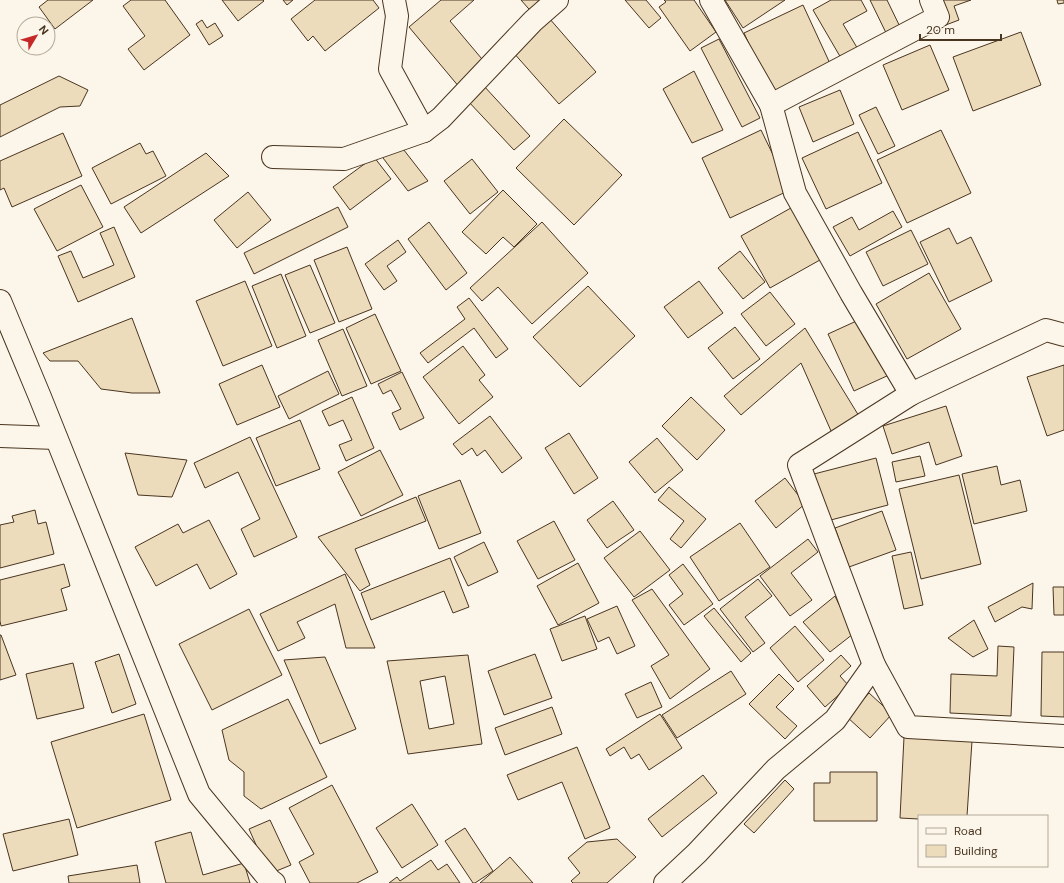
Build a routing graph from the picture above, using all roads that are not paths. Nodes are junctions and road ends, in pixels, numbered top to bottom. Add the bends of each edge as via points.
1 (394, 0) edge
2 (557, 0) edge
3 (711, 0) edge
4 (931, 0) edge
5 (771, 105) junction
6 (424, 130) junction
7 (273, 157) dead end
8 (0, 301) edge
9 (1064, 335) edge
10 (911, 394) junction
11 (0, 436) edge
12 (56, 438) junction
13 (874, 665) junction
14 (1064, 736) edge
15 (274, 883) edge
16 (665, 883) edge

1 - 6 street via 397,16 390,69
2 - 6 street via 533,21 441,118
3 - 5 street
4 - 5 street via 938,17
5 - 10 street via 795,193
6 - 7 street via 344,159
8 - 12 street
9 - 10 street via 1046,330
10 - 13 street via 799,465
11 - 12 street
12 - 15 street via 199,794
13 - 14 street via 908,727
13 - 16 street via 835,720 776,769

